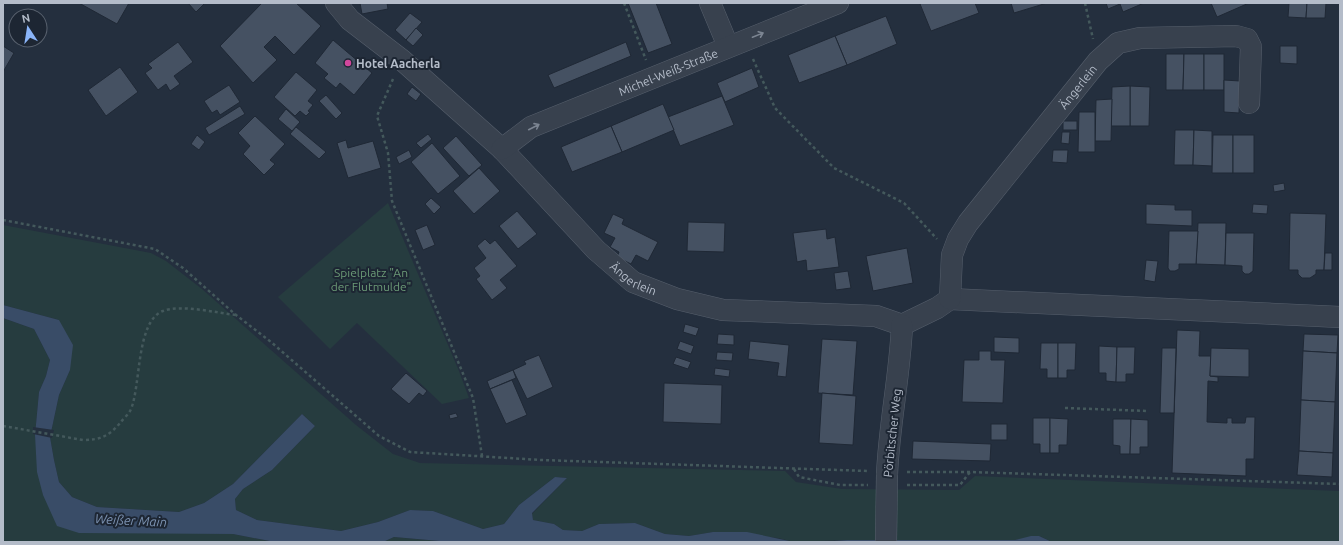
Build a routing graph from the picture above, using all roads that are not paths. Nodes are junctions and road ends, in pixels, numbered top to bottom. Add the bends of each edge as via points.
1 (336, 3) edge
2 (710, 3) edge
3 (838, 3) edge
4 (736, 43) junction
5 (1250, 103) dead end
6 (502, 149) junction
7 (950, 299) junction
8 (1340, 317) edge
9 (902, 325) junction
10 (886, 542) edge

1 - 6 street, Ängerlein via 350,20 397,56
2 - 4 street
4 -> 3 street, Michel-Weiß-Straße
6 -> 4 street, Michel-Weiß-Straße via 531,127
5 - 7 street, Ängerlein via 1250,47 1247,39 1236,36 1140,38 1118,43 1098,61 968,222 952,255
6 - 9 street, Ängerlein via 596,250 633,282 677,299 723,310 876,316
7 - 8 street
7 - 9 street
9 - 10 street, Pörbitscher Weg, bridge via 901,357 882,477

